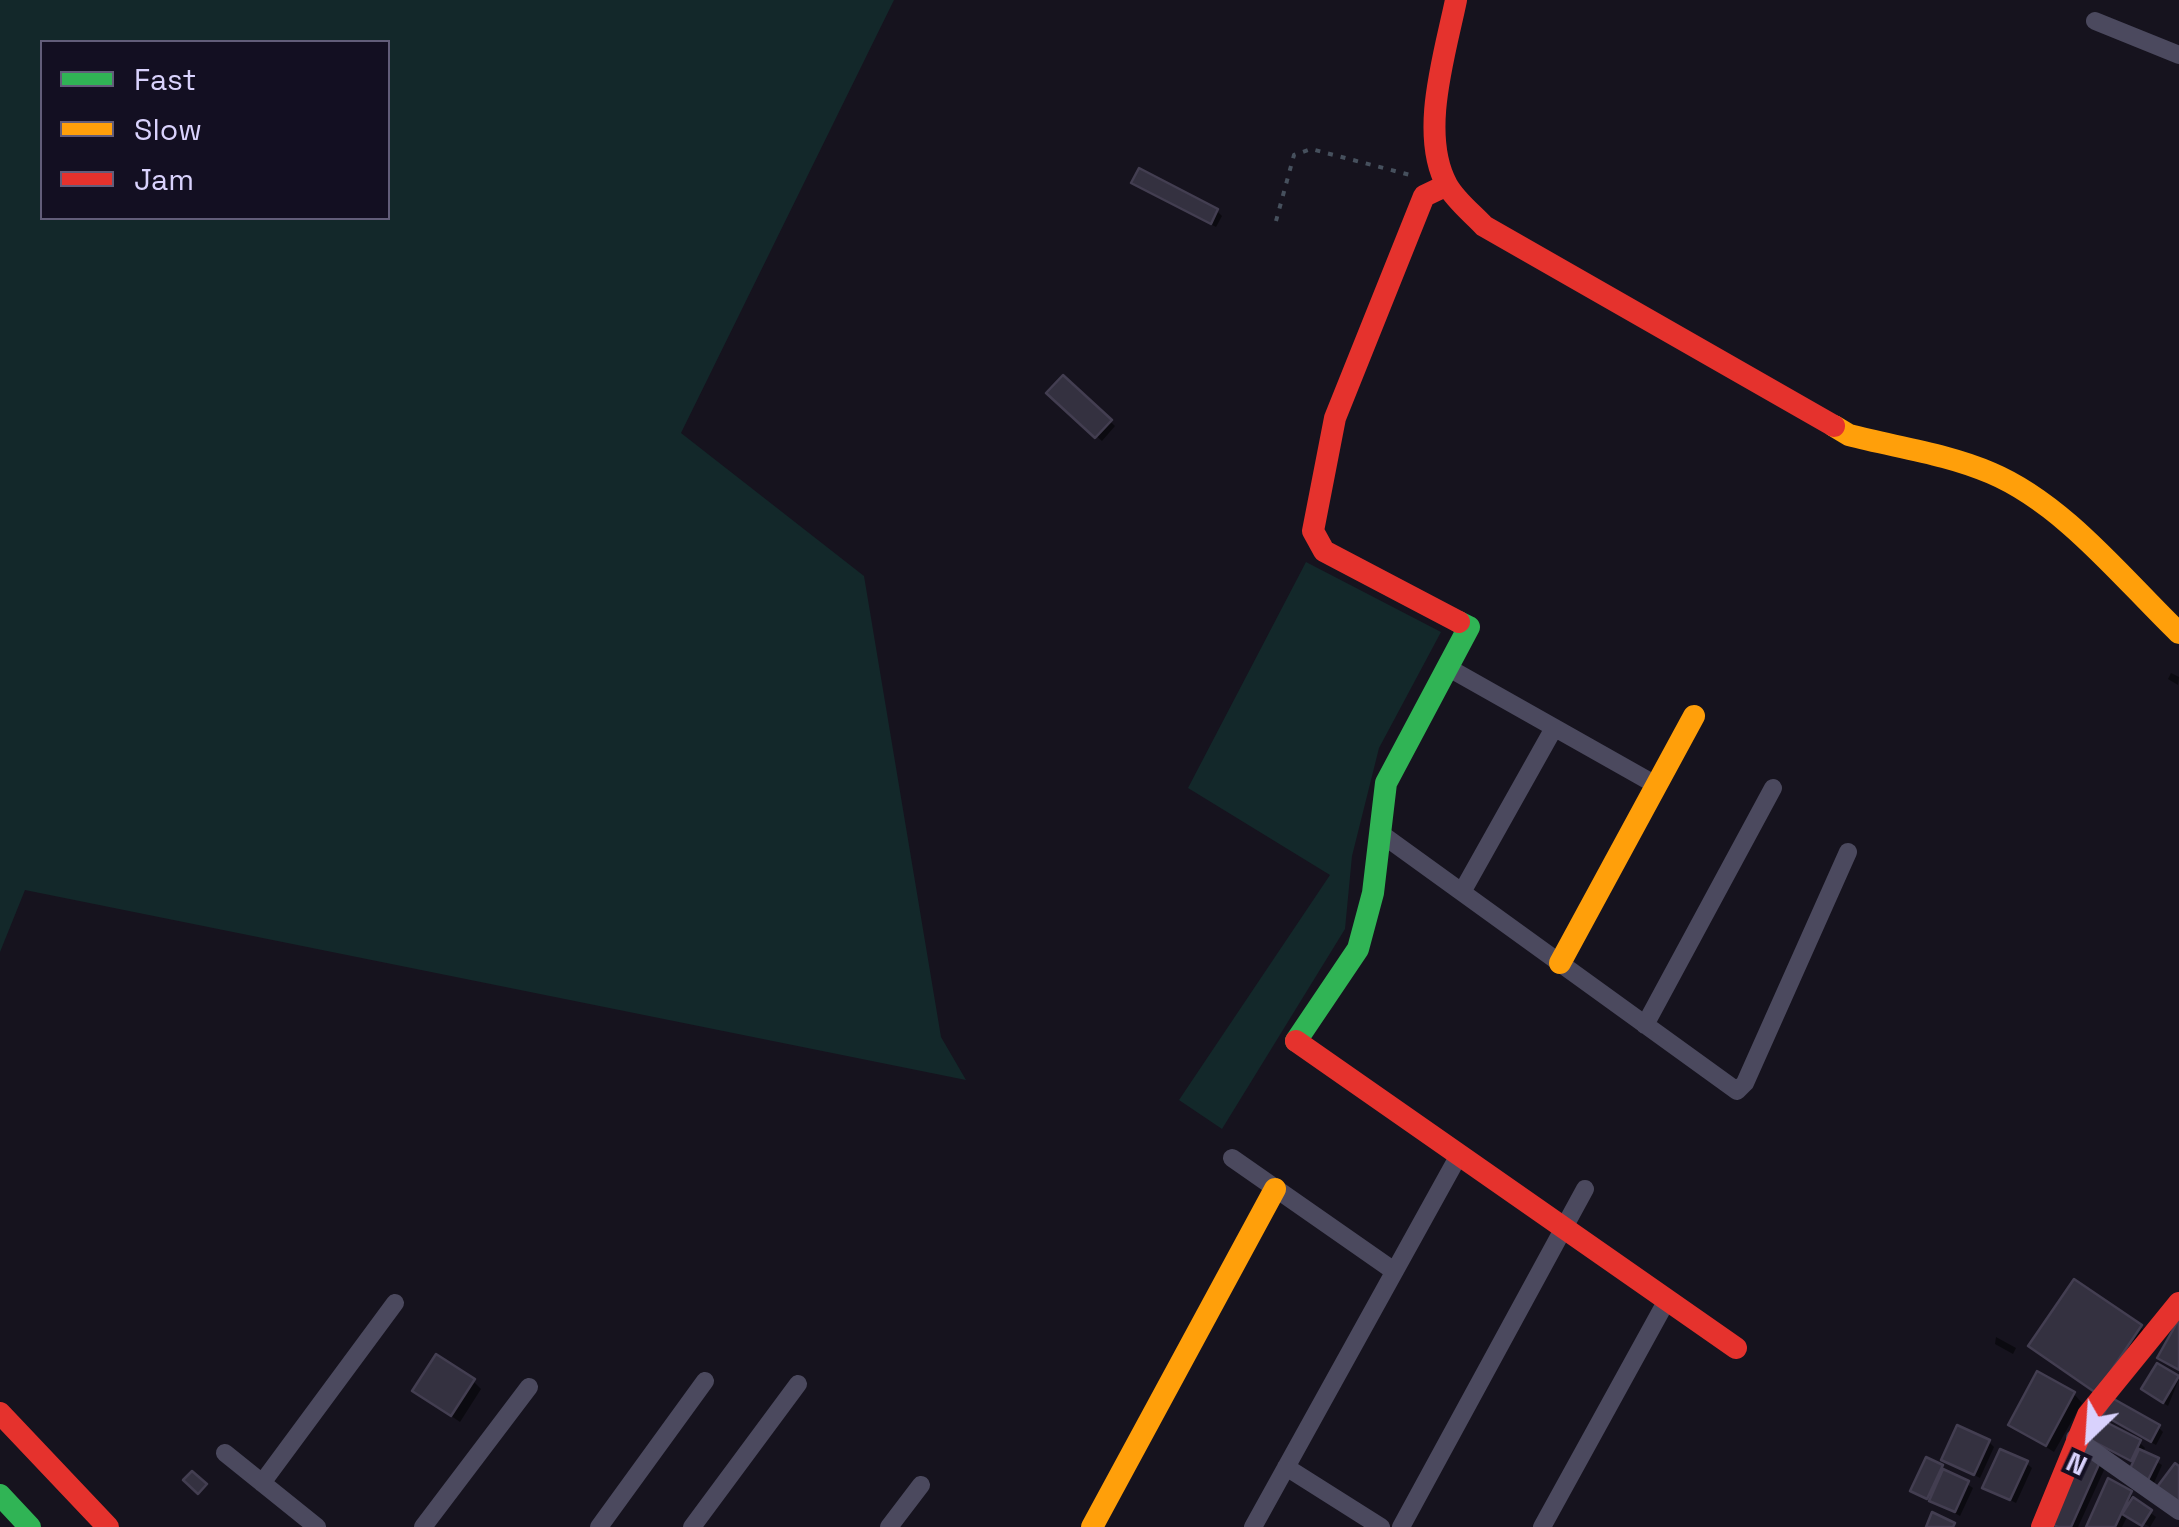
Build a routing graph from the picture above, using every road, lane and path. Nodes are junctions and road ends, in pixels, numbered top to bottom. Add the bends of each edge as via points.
1 (1456, 0) edge
2 (2094, 21) dead end
3 (2179, 55) edge
4 (1448, 185) junction
5 (1276, 221) dead end
6 (2179, 633) edge
7 (1447, 667) junction
8 (1694, 716) dead end
9 (1554, 728) junction
10 (1656, 785) junction
11 (1773, 788) dead end
12 (1380, 833) junction
13 (1848, 852) dead end
14 (1462, 892) junction
15 (1560, 963) junction
16 (1645, 1024) junction
17 (1459, 1155) junction
18 (1232, 1158) dead end
19 (1276, 1188) junction
20 (1585, 1189) dead end
21 (1564, 1228) junction
22 (1394, 1271) junction
23 (1667, 1300) junction
24 (395, 1303) dead end
25 (2179, 1303) edge
26 (1736, 1348) dead end
27 (705, 1381) dead end
28 (798, 1384) dead end
29 (528, 1387) dead end
30 (0, 1413) edge
31 (2076, 1438) junction
32 (225, 1453) dead end
33 (1286, 1467) junction
34 (262, 1483) junction
35 (921, 1485) dead end
36 (0, 1495) edge
37 (2179, 1511) edge
38 (30, 1527) edge
39 (108, 1527) edge
40 (317, 1527) edge
41 (422, 1527) edge
42 (599, 1527) edge
43 (692, 1527) edge
44 (889, 1527) edge
45 (1092, 1527) edge
46 (1253, 1527) edge
47 (1381, 1527) edge
48 (1401, 1527) edge
49 (1542, 1527) edge
50 (2042, 1527) edge

1 - 4 main road via 1437,153
2 - 3 street
4 - 5 path via 1311,149 1294,155
4 - 6 main road via 1484,226 1822,421 1871,443 1991,473 2031,497
4 - 7 main road via 1424,196 1334,418 1313,531 1324,551 1469,628
7 - 9 street
7 - 12 main road via 1386,783
8 - 10 main road
9 - 10 street
9 - 14 street
10 - 15 main road
11 - 16 street
12 - 14 street
12 - 17 main road via 1358,950 1296,1041
13 - 16 street via 1737,1091
14 - 15 street
15 - 16 street
17 - 21 main road
17 - 22 street
18 - 19 street
19 - 22 street
19 - 45 main road
20 - 21 street
21 - 23 main road
21 - 48 street
22 - 33 street
23 - 26 main road
23 - 49 street
24 - 34 street
25 - 31 main road
27 - 42 street
28 - 43 street
29 - 41 street
30 - 39 main road
31 - 37 street
31 - 50 main road
32 - 34 street
33 - 46 street
33 - 47 street
34 - 40 street
35 - 44 street
36 - 38 main road

